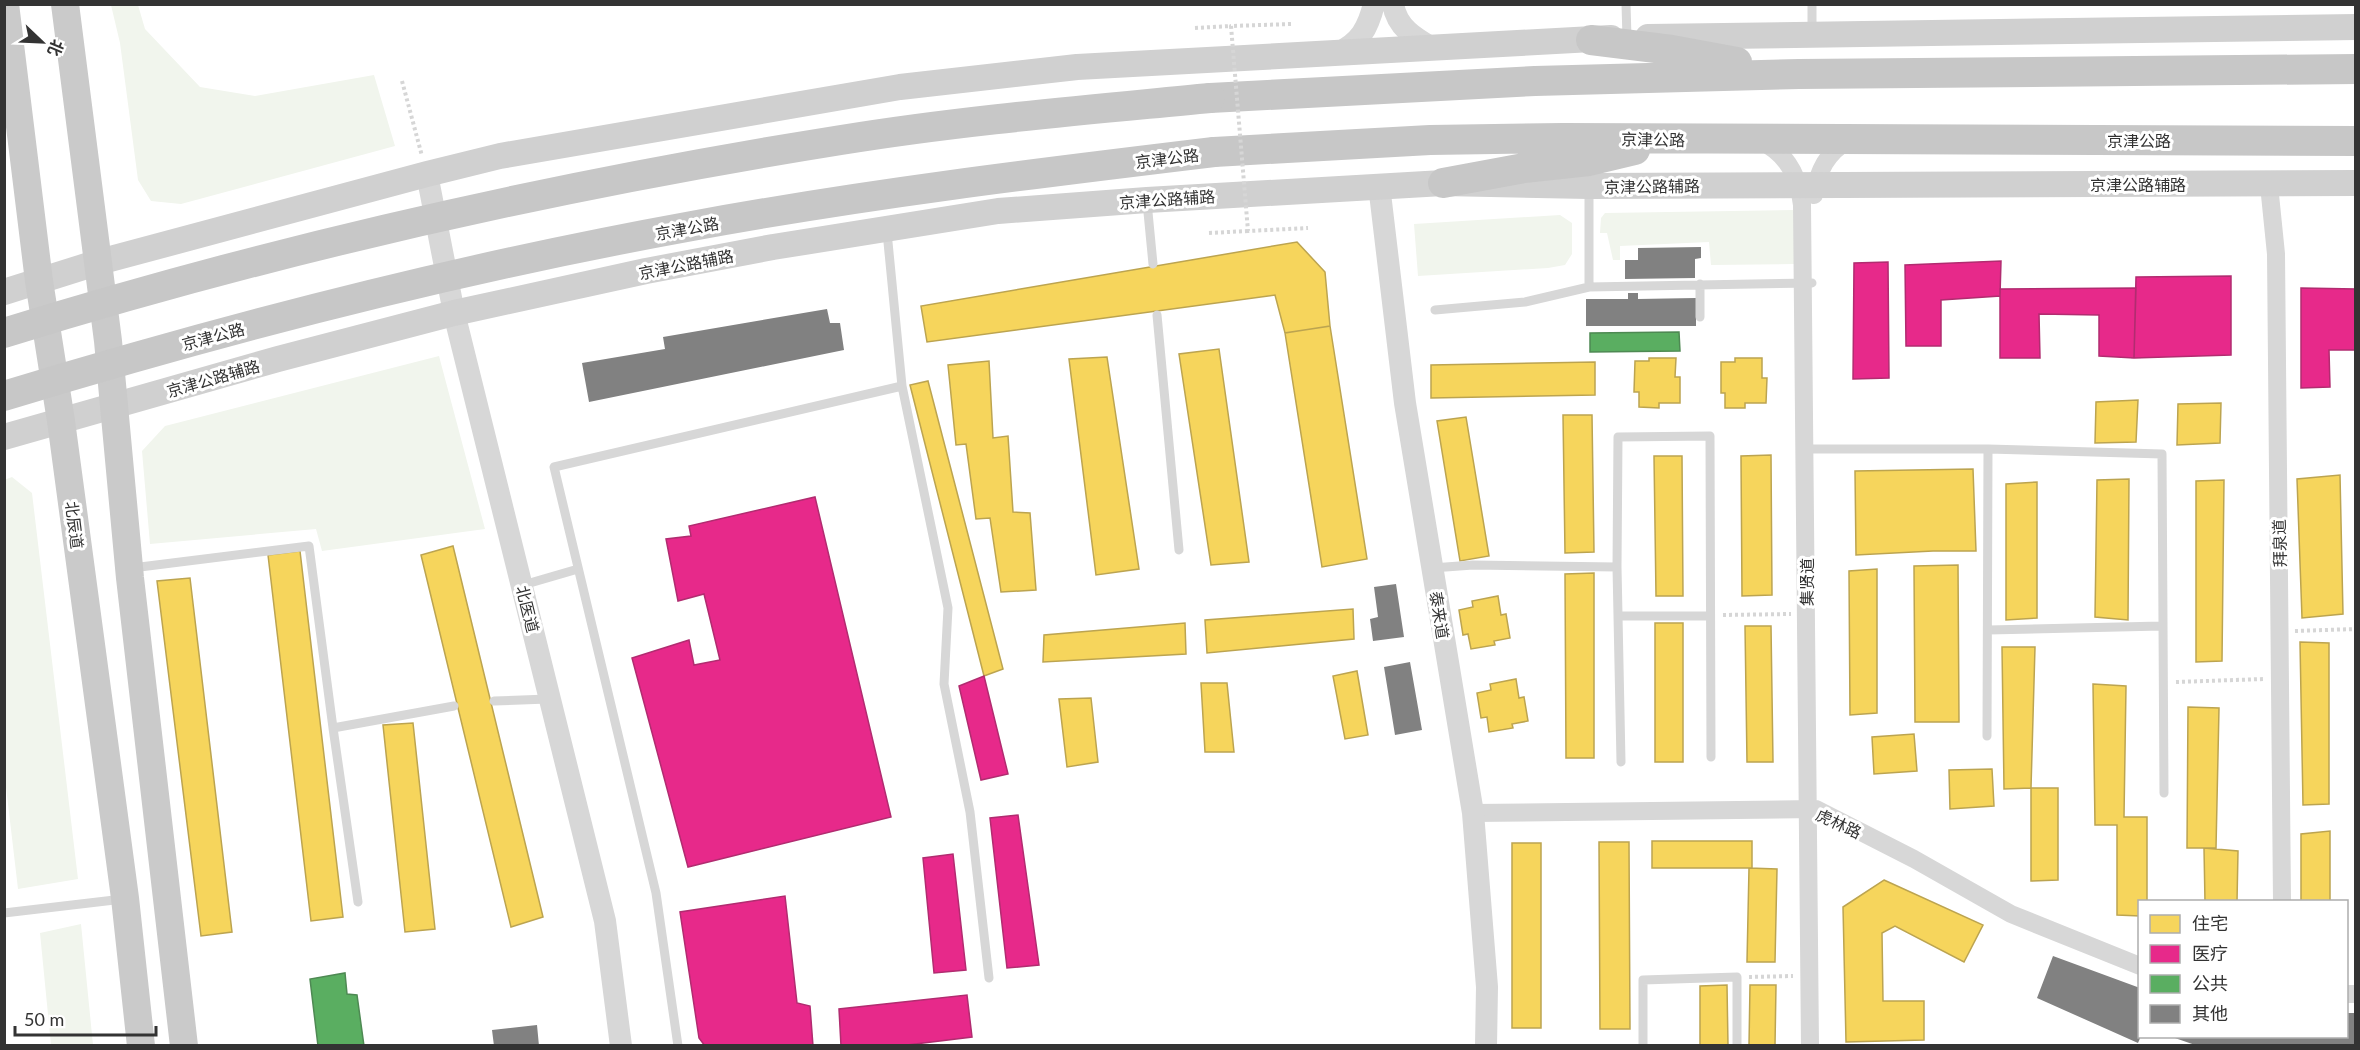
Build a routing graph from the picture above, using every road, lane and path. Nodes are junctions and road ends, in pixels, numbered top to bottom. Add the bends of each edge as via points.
1 (5, 4) edge
2 (65, 4) edge
3 (1374, 4) edge
4 (1392, 4) edge
5 (1626, 4) edge
6 (1812, 4) edge
7 (1291, 24) dead end
8 (1231, 26) junction
9 (2355, 27) edge
10 (1195, 28) dead end
11 (1812, 36) junction
12 (1627, 38) junction
13 (1591, 40) junction
14 (1434, 49) junction
15 (1337, 53) junction
16 (2355, 69) edge
17 (1799, 74) junction
18 (402, 81) dead end
19 (1852, 138) junction
20 (1684, 139) junction
21 (1755, 139) junction
22 (2355, 141) edge
23 (427, 174) junction
24 (1443, 183) junction
25 (2355, 183) edge
26 (1807, 184) junction
27 (2269, 184) junction
28 (1379, 186) junction
29 (1589, 186) junction
30 (1147, 200) junction
31 (886, 228) junction
32 (1308, 228) dead end
33 (1248, 231) junction
34 (1209, 233) dead end
35 (99, 262) junction
36 (1153, 264) dead end
37 (39, 281) junction
38 (1808, 283) junction
39 (1700, 284) junction
40 (1588, 287) junction
41 (4, 292) edge
42 (1435, 310) dead end
43 (454, 313) junction
44 (1157, 315) dead end
45 (1700, 317) dead end
46 (4, 333) edge
47 (902, 386) junction
48 (4, 396) edge
49 (113, 406) junction
50 (61, 421) junction
51 (4, 437) edge
52 (1810, 449) junction
53 (1988, 449) junction
54 (1179, 550) dead end
55 (1617, 567) junction
56 (129, 568) junction
57 (1432, 568) junction
58 (578, 569) junction
59 (523, 586) junction
60 (1806, 614) junction
61 (1618, 616) junction
62 (1710, 616) junction
63 (2162, 626) junction
64 (2355, 629) edge
65 (1988, 630) junction
66 (2280, 631) junction
67 (2280, 679) junction
68 (2163, 683) junction
69 (550, 699) junction
70 (494, 701) dead end
71 (454, 706) dead end
72 (333, 728) junction
73 (1987, 735) dead end
74 (1711, 757) dead end
75 (1621, 762) dead end
76 (2164, 793) dead end
77 (1812, 809) junction
78 (1473, 813) junction
79 (125, 898) junction
80 (2282, 900) edge
81 (358, 902) dead end
82 (4, 913) edge
83 (2138, 966) edge
84 (1809, 976) junction
85 (1737, 977) junction
86 (989, 978) dead end
87 (141, 1046) edge
88 (184, 1046) edge
89 (621, 1046) edge
90 (678, 1046) edge
91 (1486, 1046) edge
92 (1643, 1046) edge
93 (1737, 1046) edge
94 (1810, 1046) edge
95 (1819, 1046) edge

1 - 37 main road, 北辰道
2 - 35 main road
3 - 15 street via 1361,37
4 - 14 street via 1406,31
5 - 12 lane
6 - 11 lane
7 - 8 path, bridge
8 - 10 path
8 - 33 path, bridge
9 - 11 main road
11 - 12 main road
12 - 13 main road
13 - 14 main road
13 - 17 highway via 1672,50
14 - 15 main road
15 - 23 main road via 1077,67 900,87 500,156
16 - 17 highway
17 - 46 highway, bridge via 1535,81 1210,98 1012,117 842,140 639,176 272,256
18 - 23 path
19 - 21 highway, 京津公路
19 - 22 highway, 京津公路
19 - 26 street via 1830,154
20 - 21 highway, 京津公路
20 - 24 highway via 1589,161
20 - 48 highway, 京津公路, bridge via 1430,140 1214,152 932,187 585,247 360,298
21 - 26 street, 集贤道 via 1779,152
23 - 35 main road
23 - 43 street, 北医道
24 - 28 main road, 京津公路辅路
24 - 29 main road, 京津公路辅路
25 - 27 main road, 京津公路辅路
26 - 27 main road, 京津公路辅路
26 - 29 main road, 京津公路辅路
26 - 38 street, 集贤道 via 1803,205
27 - 66 street, 拜泉道 via 2276,254
28 - 30 main road, 京津公路辅路
28 - 57 street, 泰来道 via 1405,403
29 - 40 lane
30 - 31 main road, 京津公路辅路 via 998,211
30 - 36 lane
31 - 43 main road, 京津公路辅路 via 646,271
31 - 47 lane
32 - 33 path, bridge
33 - 34 path
35 - 37 main road
35 - 49 main road
37 - 41 main road
37 - 50 main road, 北辰道
38 - 39 lane
38 - 52 street, 集贤道
39 - 40 lane
39 - 45 lane
40 - 42 lane via 1526,302
43 - 49 main road, 京津公路辅路
43 - 59 street, 北医道
44 - 54 lane
47 - 58 lane via 554,467
47 - 86 lane via 948,608 944,684 970,812
49 - 50 main road, 京津公路辅路
49 - 56 main road
50 - 51 main road, 京津公路辅路
50 - 79 main road, 北辰道
52 - 53 lane
52 - 60 street, 集贤道
52 - 77 street, 集贤道
53 - 63 lane via 2162,454
53 - 65 lane
55 - 57 lane
55 - 61 lane
55 - 62 lane via 1618,437 1710,436
56 - 72 lane via 309,546
56 - 88 main road
57 - 78 street, 泰来道
58 - 59 lane
58 - 90 lane via 656,893
59 - 69 street, 北医道
60 - 62 path
60 - 77 street, 集贤道
61 - 62 lane
61 - 75 lane
62 - 74 lane
63 - 65 lane
63 - 68 lane
64 - 66 path
65 - 73 lane
66 - 67 street, 拜泉道
67 - 68 path
67 - 80 street, 拜泉道
68 - 76 lane
69 - 70 lane
69 - 89 street, 北医道 via 605,921
71 - 72 lane
72 - 81 lane
77 - 78 street, 虎林路
77 - 83 street, 虎林路 via 2011,914
77 - 84 street, 集贤道
77 - 95 street, 集贤道
78 - 91 street, 泰来道 via 1487,987
79 - 82 lane
79 - 87 main road, 北辰道
84 - 85 path
84 - 94 street, 集贤道
85 - 92 lane via 1642,980
85 - 93 lane

